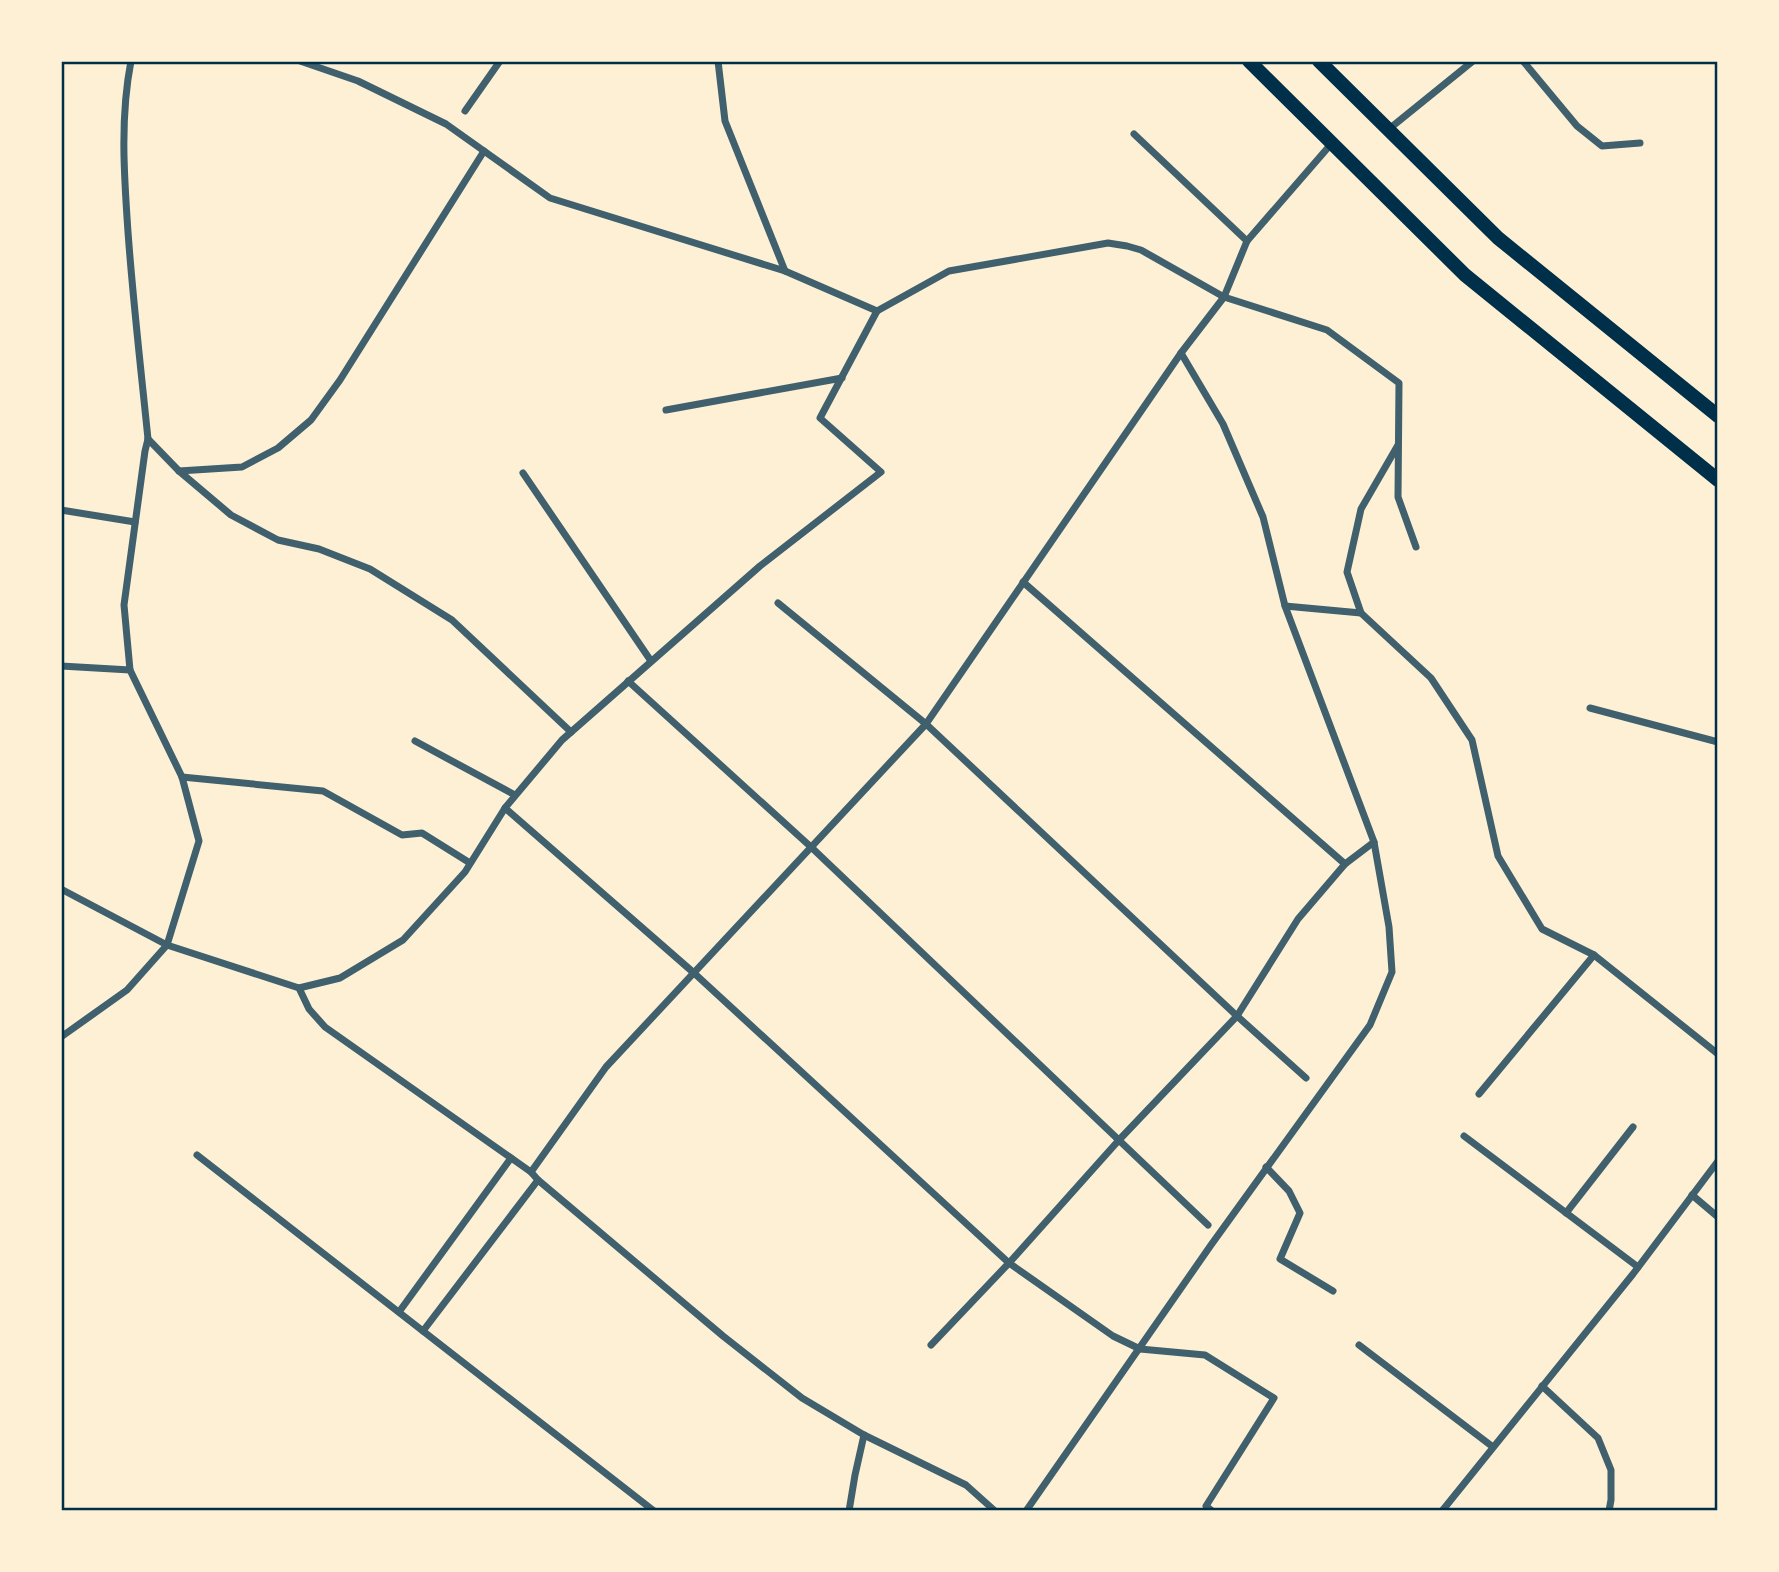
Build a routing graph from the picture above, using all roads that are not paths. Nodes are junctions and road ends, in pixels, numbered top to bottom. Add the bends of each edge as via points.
1 (131, 61) edge
2 (300, 61) edge
3 (500, 61) edge
4 (718, 61) edge
5 (1249, 61) edge
6 (1319, 61) edge
7 (1473, 61) edge
8 (1523, 61) edge
9 (465, 111) dead end
10 (1388, 130) junction
11 (1134, 134) dead end
12 (1332, 143) junction
13 (1640, 143) dead end
14 (484, 151) junction
15 (1247, 241) junction
16 (785, 271) junction
17 (1224, 298) junction
18 (877, 312) junction
19 (1181, 353) junction
20 (842, 378) junction
21 (666, 410) dead end
22 (1718, 416) edge
23 (148, 439) junction
24 (1398, 443) junction
25 (179, 471) junction
26 (523, 473) dead end
27 (1718, 480) edge
28 (61, 510) edge
29 (135, 522) junction
30 (1416, 547) dead end
31 (1023, 582) junction
32 (778, 603) dead end
33 (1285, 606) junction
34 (1361, 613) junction
35 (651, 661) junction
36 (61, 666) edge
37 (130, 670) junction
38 (628, 681) junction
39 (1590, 708) dead end
40 (926, 724) junction
41 (571, 732) junction
42 (415, 741) dead end
43 (1718, 742) edge
44 (181, 777) junction
45 (516, 795) junction
46 (505, 808) junction
47 (1374, 842) junction
48 (811, 847) junction
49 (470, 863) junction
50 (1345, 864) junction
51 (61, 889) edge
52 (167, 945) junction
53 (1594, 955) junction
54 (694, 973) junction
55 (299, 988) junction
56 (1237, 1016) junction
57 (61, 1037) edge
58 (1718, 1054) edge
59 (1306, 1078) dead end
60 (1479, 1094) dead end
61 (1633, 1127) dead end
62 (1464, 1136) dead end
63 (1119, 1140) junction
64 (197, 1156) dead end
65 (511, 1158) junction
66 (1718, 1161) edge
67 (1266, 1167) junction
68 (531, 1172) junction
69 (538, 1180) junction
70 (1692, 1195) junction
71 (1566, 1213) junction
72 (1718, 1217) edge
73 (1208, 1225) dead end
74 (1009, 1263) junction
75 (1638, 1267) junction
76 (1333, 1292) dead end
77 (399, 1312) junction
78 (423, 1331) junction
79 (930, 1345) dead end
80 (1359, 1345) dead end
81 (1140, 1349) junction
82 (1542, 1387) junction
83 (864, 1435) junction
84 (1493, 1447) junction
85 (654, 1511) edge
86 (849, 1511) edge
87 (995, 1511) edge
88 (1026, 1511) edge
89 (1212, 1511) edge
90 (1442, 1511) edge
91 (1609, 1511) edge

1 - 23 street via 123,164
2 - 14 street via 358,81 446,124
3 - 9 street
4 - 16 street via 725,121
5 - 12 main road
6 - 10 main road
7 - 10 street
8 - 13 street via 1577,126 1602,146
10 - 22 main road via 1498,238
11 - 15 street
12 - 15 street
12 - 27 main road via 1465,275
14 - 16 street via 550,198
14 - 25 street via 311,420 278,449 242,467
15 - 17 street
16 - 18 street
17 - 18 street via 1141,250 1108,243 949,271
17 - 19 street
17 - 24 street via 1327,330 1399,383
18 - 20 street
19 - 31 street
19 - 33 street via 1223,424 1263,517
20 - 21 street
20 - 35 street via 820,418 881,472 760,566
23 - 25 street
23 - 29 street
24 - 30 street via 1398,497
24 - 34 street via 1361,509 1347,572
25 - 41 street via 231,515 278,540 319,549 370,569 452,620
26 - 35 street
28 - 29 street
29 - 37 street via 124,605
31 - 40 street
31 - 50 street
32 - 40 street
33 - 34 street
33 - 47 street
34 - 53 street via 1431,678 1472,740 1498,856 1542,929
35 - 38 street
36 - 37 street
37 - 44 street
38 - 41 street
38 - 48 street
39 - 43 street
40 - 48 street
40 - 56 street
41 - 45 street
42 - 45 street
44 - 49 street via 323,791 402,835 422,833
44 - 52 street via 199,841
45 - 46 street
46 - 49 street
46 - 54 street
47 - 50 street
47 - 67 street via 1392,972 1370,1025
48 - 54 street
48 - 63 street
49 - 55 street via 403,940 340,978
50 - 56 street via 1298,919
51 - 52 street
52 - 55 street
52 - 57 street via 127,990
53 - 58 street
53 - 60 street
54 - 68 street via 606,1068
54 - 74 street
55 - 65 street via 325,1027
56 - 59 street
56 - 63 street
61 - 71 street
62 - 71 street
63 - 73 street
63 - 74 street
64 - 77 street
65 - 68 street
65 - 77 street
66 - 70 street
67 - 76 street via 1289,1191 1300,1213 1280,1259
67 - 81 street
68 - 69 street
69 - 78 street
69 - 83 street via 802,1398
70 - 72 street
70 - 75 street
71 - 75 street
74 - 79 street
74 - 81 street via 1113,1336
75 - 82 street
77 - 78 street
78 - 85 street
80 - 84 street
81 - 88 street
81 - 89 street via 1205,1355 1274,1398 1206,1506
82 - 84 street
82 - 91 street via 1598,1438 1611,1470
83 - 86 street
83 - 87 street via 966,1485
84 - 90 street

